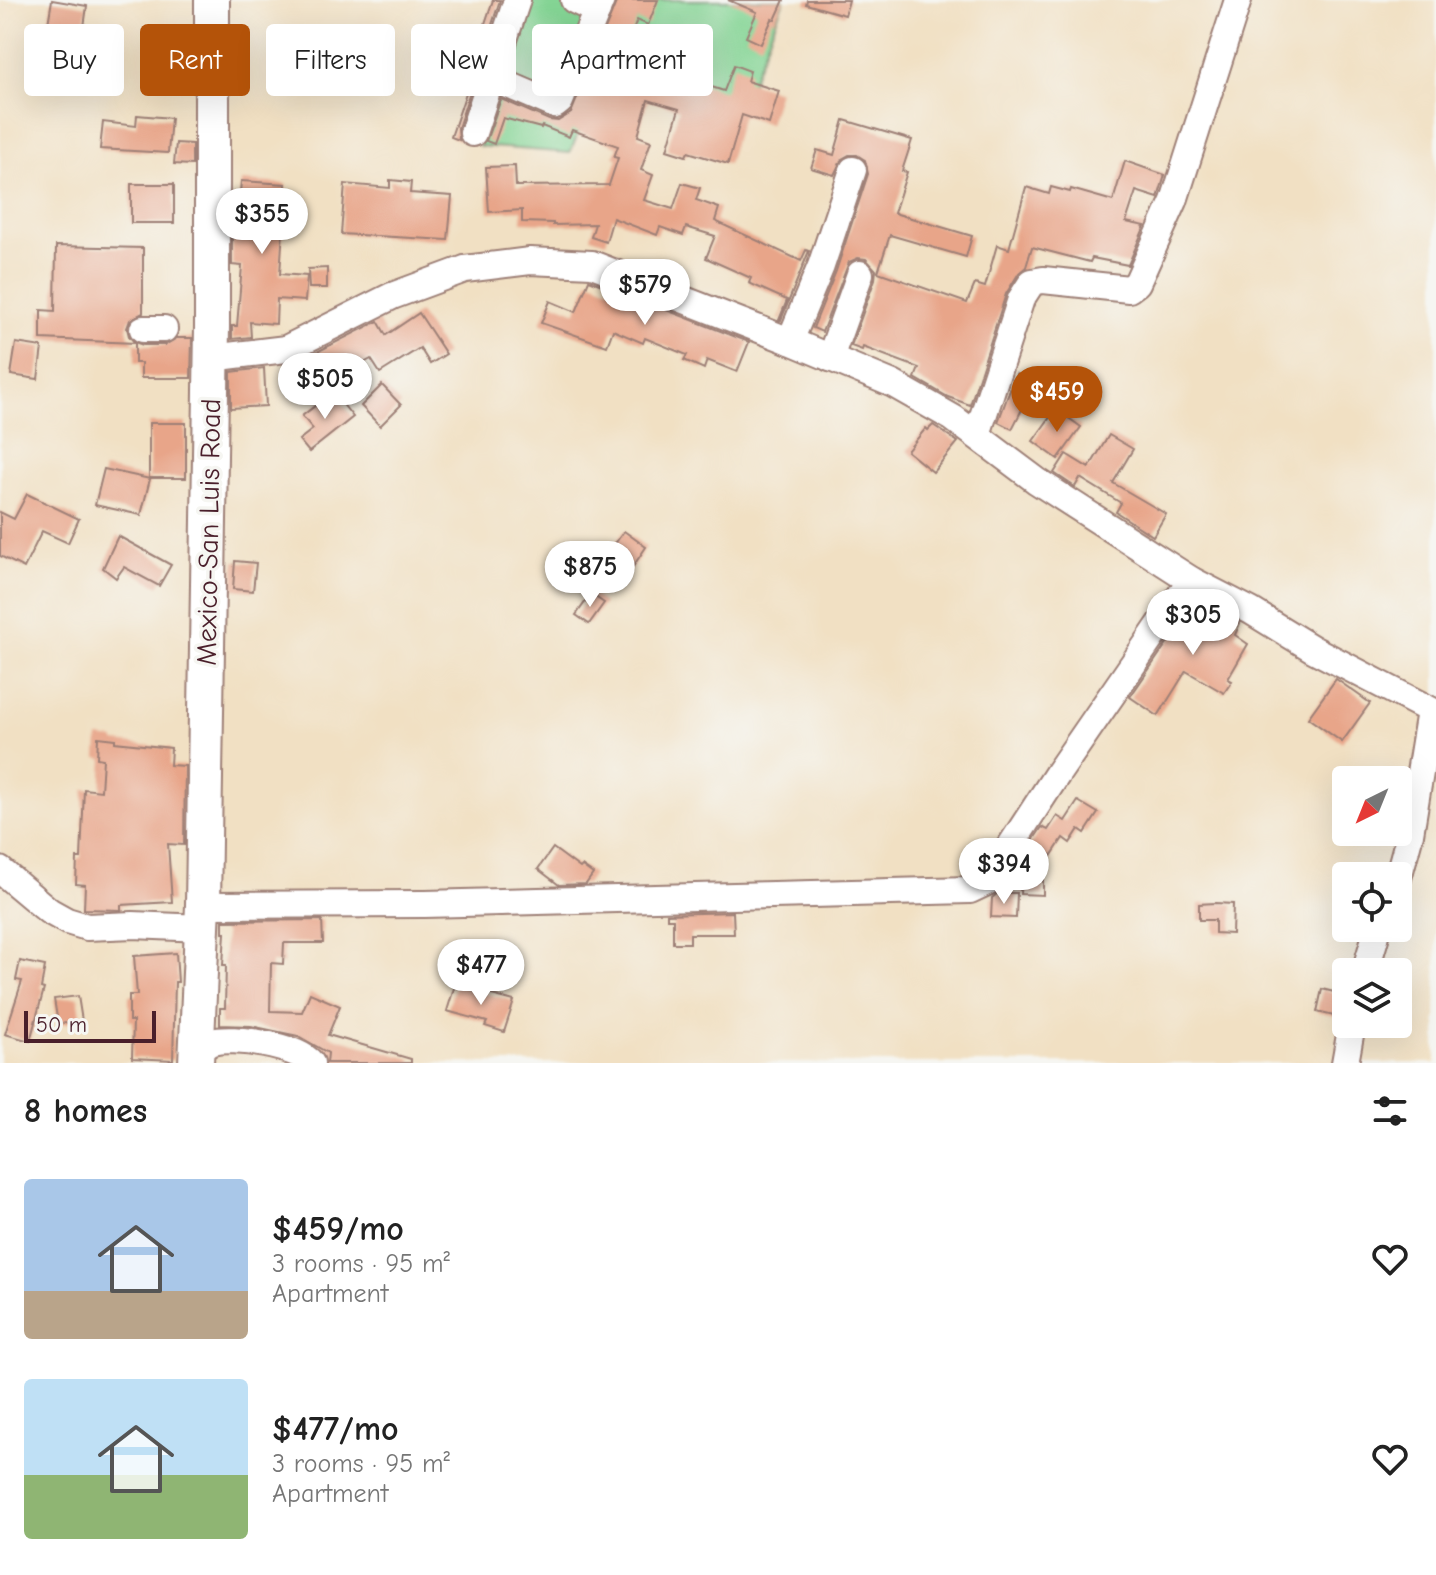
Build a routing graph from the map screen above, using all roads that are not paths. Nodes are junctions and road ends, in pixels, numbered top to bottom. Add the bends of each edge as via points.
1 (212, 0) edge
2 (517, 0) edge
3 (1238, 0) edge
4 (591, 4) edge
5 (509, 24) edge
6 (516, 88) edge
7 (486, 96) edge
8 (473, 133) dead end
9 (853, 170) dead end
10 (860, 274) dead end
11 (812, 287) junction
12 (849, 302) junction
13 (790, 341) junction
14 (211, 358) junction
15 (830, 358) junction
16 (977, 435) junction
17 (1191, 580) junction
18 (1433, 712) edge
19 (1402, 862) edge
20 (0, 870) edge
21 (203, 916) junction
22 (1349, 1038) edge
23 (196, 1057) edge
24 (311, 1063) edge
25 (1345, 1063) edge

1 - 14 main road, Mexico-San Luis Road
2 - 5 street
3 - 16 street via 1174,201 1137,283 1129,289 1032,282 1021,299
4 - 6 street via 560,101 555,105
7 - 8 street
9 - 11 street
10 - 12 street
11 - 12 street
11 - 13 street
12 - 15 street
13 - 14 street via 592,264 530,261 465,269 436,279 286,349
13 - 15 street
14 - 21 main road, Mexico-San Luis Road
15 - 16 street via 893,384
16 - 17 street via 1037,481
17 - 18 street
17 - 21 street via 987,882 970,890 425,904
18 - 19 street
20 - 21 street via 49,911 87,927
21 - 23 main road, Mexico-San Luis Road
22 - 25 street
23 - 24 street via 213,1041 286,1048

